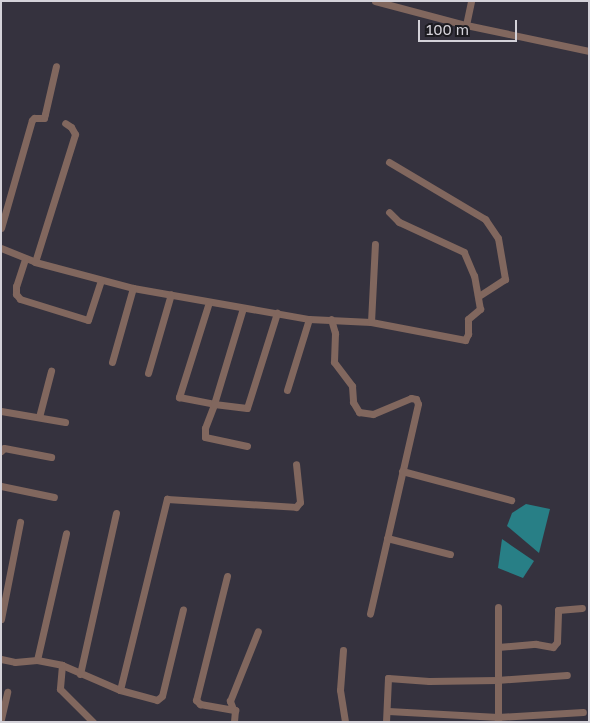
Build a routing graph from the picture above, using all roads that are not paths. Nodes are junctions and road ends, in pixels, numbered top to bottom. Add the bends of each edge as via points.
1 (375, 1) edge
2 (471, 1) edge
3 (466, 25) junction
4 (589, 52) edge
5 (56, 66) dead end
6 (65, 123) dead end
7 (389, 162) dead end
8 (389, 212) dead end
9 (1, 228) edge
10 (374, 244) dead end
11 (1, 248) edge
12 (25, 259) junction
13 (35, 262) junction
14 (101, 280) junction
15 (133, 288) junction
16 (171, 294) junction
17 (479, 296) junction
18 (209, 302) junction
19 (243, 308) junction
20 (276, 313) junction
21 (310, 318) junction
22 (331, 319) junction
23 (372, 322) junction
24 (112, 362) dead end
25 (51, 371) dead end
26 (148, 373) dead end
27 (287, 390) dead end
28 (214, 404) junction
29 (1, 411) edge
30 (39, 417) junction
31 (65, 422) dead end
32 (247, 446) dead end
33 (1, 450) edge
34 (51, 457) dead end
35 (296, 464) dead end
36 (402, 472) junction
37 (1, 486) edge
38 (54, 497) dead end
39 (511, 500) dead end
40 (116, 513) dead end
41 (20, 522) dead end
42 (66, 533) dead end
43 (387, 538) junction
44 (450, 554) dead end
45 (227, 576) dead end
46 (498, 606) dead end
47 (582, 608) dead end
48 (183, 609) dead end
49 (370, 614) dead end
50 (1, 619) edge
51 (258, 631) dead end
52 (498, 646) junction
53 (343, 650) dead end
54 (1, 659) edge
55 (37, 660) junction
56 (62, 665) junction
57 (80, 674) junction
58 (567, 675) dead end
59 (497, 680) junction
60 (120, 690) junction
61 (7, 692) dead end
62 (233, 710) junction
63 (388, 711) junction
64 (583, 712) dead end
65 (498, 719) edge
66 (2, 721) edge
67 (93, 722) edge
68 (234, 722) edge
69 (345, 722) edge
70 (386, 722) edge

1 - 3 street
2 - 3 street
3 - 4 street
5 - 9 street via 44,118 32,120
6 - 13 street via 75,134
7 - 17 street via 485,219 498,238 505,278
8 - 17 street via 399,222 464,252
10 - 23 street
11 - 12 street
12 - 13 street
12 - 14 street via 16,286 20,299 88,320
13 - 14 street
14 - 15 street
15 - 16 street
15 - 24 street
16 - 18 street
16 - 26 street
17 - 23 street via 480,310 468,319 465,340
18 - 19 street
18 - 28 street via 179,397
19 - 20 street
19 - 28 street
20 - 21 street
20 - 28 street via 247,408
21 - 22 street
21 - 27 street
22 - 23 street
22 - 36 street via 335,333 334,362 352,386 353,402 359,412 373,414 411,398 418,402
25 - 30 street
28 - 32 street via 205,437
29 - 30 street
30 - 31 street
33 - 34 street
35 - 60 street via 300,502 296,507 166,499
36 - 39 street
36 - 43 street
37 - 38 street
40 - 57 street
41 - 50 street
42 - 55 street
43 - 44 street
43 - 49 street
45 - 62 street via 196,700 200,704
46 - 52 street
47 - 52 street via 558,610 557,642 553,647 536,644
48 - 60 street via 162,696 151,700
51 - 62 street via 230,701
52 - 59 street
53 - 69 street via 340,690
54 - 55 street via 15,662
55 - 56 street
56 - 57 street
56 - 67 street via 60,689
57 - 60 street
58 - 59 street
59 - 63 street via 388,678
59 - 65 street
61 - 66 street
62 - 68 street via 236,711
63 - 65 street
63 - 70 street
64 - 65 street

